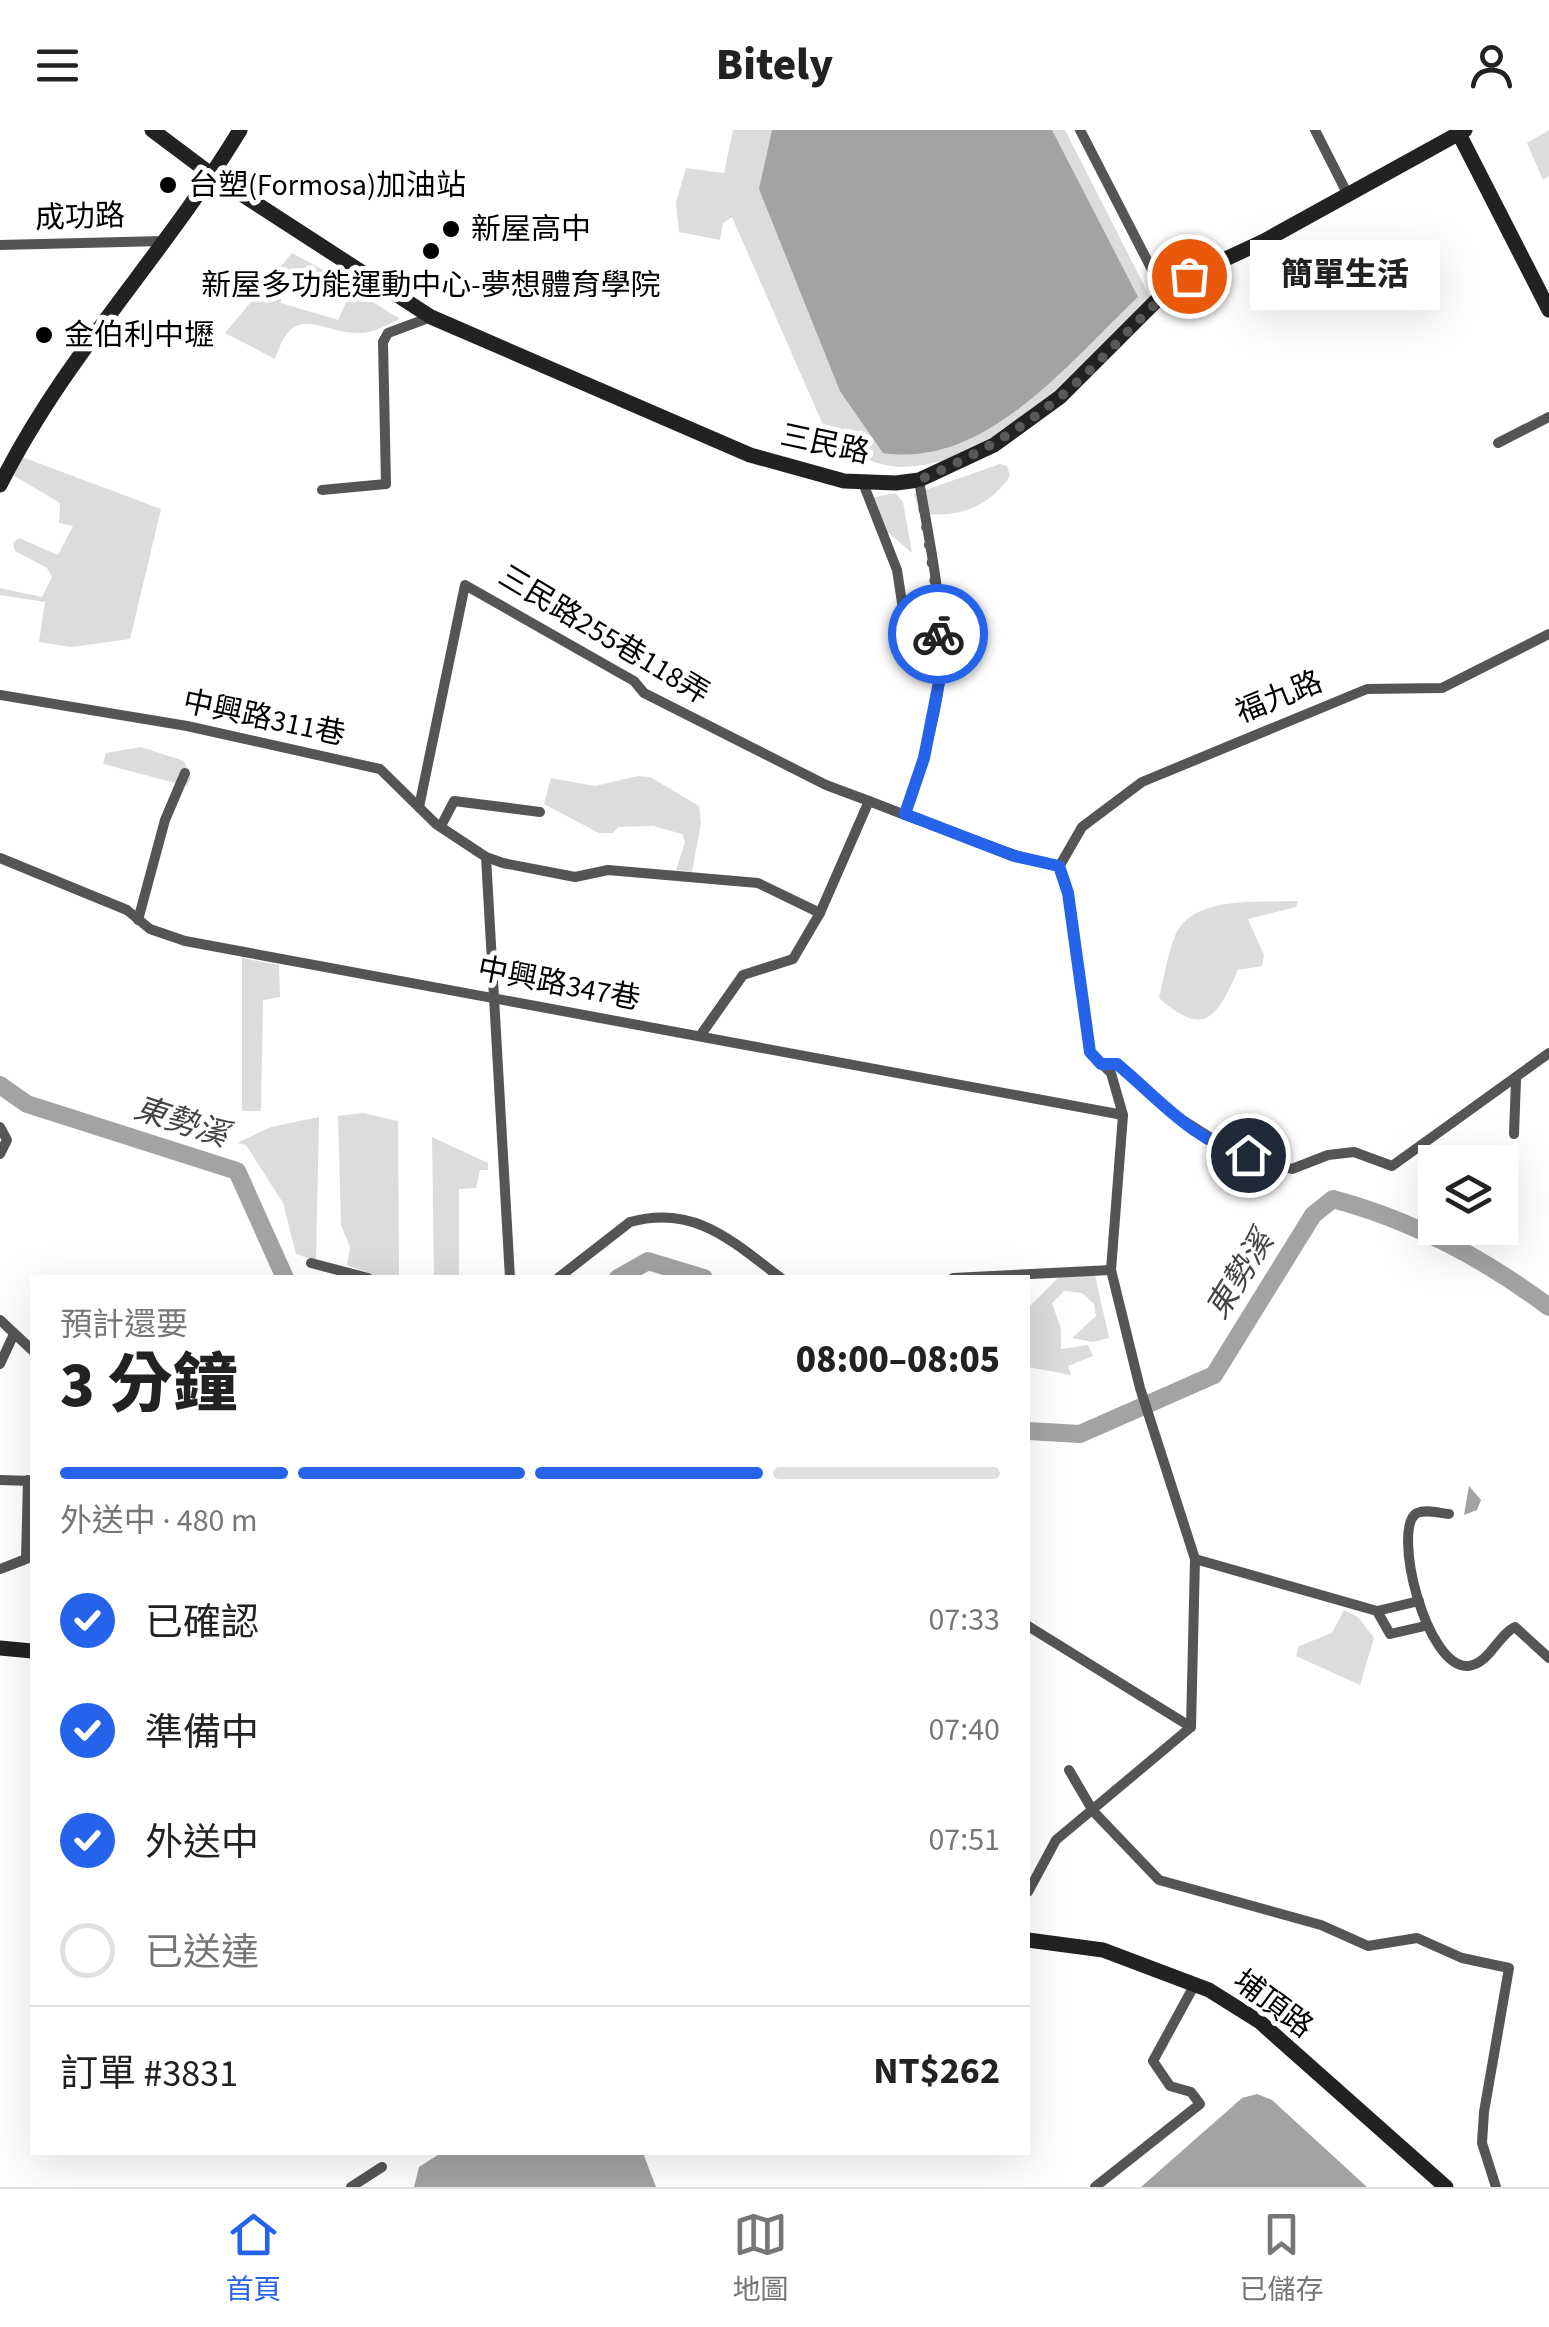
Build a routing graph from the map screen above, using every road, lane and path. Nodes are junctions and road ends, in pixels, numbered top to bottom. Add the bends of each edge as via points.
1 (152, 130) edge
2 (240, 130) edge
3 (1080, 130) edge
4 (1315, 130) edge
5 (1460, 131) edge
6 (212, 175) junction
7 (1348, 195) junction
8 (163, 240) junction
9 (0, 245) edge
10 (1164, 293) junction
11 (1549, 310) edge
12 (431, 316) junction
13 (1549, 417) edge
14 (1498, 443) dead end
15 (919, 480) junction
16 (862, 482) junction
17 (0, 485) edge
18 (322, 490) dead end
19 (1549, 634) edge
20 (939, 655) junction
21 (0, 695) edge
22 (185, 774) dead end
23 (869, 801) junction
24 (419, 807) junction
25 (540, 812) dead end
26 (905, 814) junction
27 (441, 826) junction
28 (486, 857) junction
29 (0, 858) edge
30 (1059, 866) junction
31 (820, 913) junction
32 (138, 920) junction
33 (496, 998) junction
34 (700, 1036) junction
35 (1549, 1053) edge
36 (1101, 1064) junction
37 (1516, 1080) junction
38 (1124, 1116) junction
39 (0, 1128) edge
40 (1514, 1134) dead end
41 (0, 1154) edge
42 (311, 1263) dead end
43 (1111, 1270) junction
44 (357, 1275) edge
45 (510, 1275) edge
46 (562, 1275) edge
47 (778, 1275) edge
48 (1012, 1275) edge
49 (0, 1320) edge
50 (13, 1336) junction
51 (30, 1349) edge
52 (0, 1364) edge
53 (0, 1480) edge
54 (30, 1481) edge
55 (1448, 1514) dead end
56 (1195, 1560) junction
57 (0, 1569) edge
58 (1419, 1602) junction
59 (1377, 1611) junction
60 (1426, 1626) junction
61 (1030, 1627) edge
62 (0, 1648) edge
63 (30, 1651) edge
64 (1549, 1658) edge
65 (1191, 1727) junction
66 (1068, 1770) dead end
67 (1093, 1811) junction
68 (1030, 1888) edge
69 (1030, 1940) edge
70 (1194, 1984) junction
71 (382, 2168) dead end
72 (351, 2187) edge
73 (1096, 2187) edge
74 (1446, 2187) edge
75 (1496, 2187) edge

1 - 6 street, 三民路
2 - 6 street
3 - 10 street
4 - 7 street
5 - 7 street, 三民路
5 - 11 street
6 - 8 street
6 - 12 street, 三民路
7 - 10 street, 三民路
8 - 9 street, 成功路
8 - 17 street via 56,384
10 - 15 street, 三民路 via 1060,397 984,450
12 - 16 street, 三民路 via 750,455
12 - 18 street via 388,332 383,342 386,484
13 - 14 street
15 - 16 street, 三民路
15 - 20 street via 940,618
16 - 20 street via 896,570 907,635
19 - 30 street, 福九路 via 1442,688 1366,688 1142,782 1082,827
20 - 26 street via 924,758
21 - 24 street, 中興路311巷 via 186,726 380,769
22 - 32 street
23 - 24 street, 三民路255巷118弄 via 644,694 634,680 465,584
23 - 26 street
23 - 31 street
24 - 27 street, 中興路311巷
25 - 27 street via 454,801
26 - 30 street
27 - 28 street, 中興路311巷
28 - 31 street via 575,877 608,870 758,882
28 - 33 street
29 - 32 street, 中興路347巷
30 - 36 street via 1090,1052
31 - 34 street via 793,959 744,975
32 - 33 street, 中興路347巷 via 186,941
33 - 34 street, 中興路347巷
33 - 45 street
34 - 38 street, 中興路347巷
35 - 37 street
36 - 37 street via 1117,1064 1170,1112 1233,1152 1292,1168 1354,1152 1392,1166
36 - 38 street via 1116,1084
37 - 40 street
38 - 43 street
39 - 41 street via 7,1140
42 - 44 street
43 - 48 street
43 - 56 street
46 - 47 street via 644,1218 709,1224
49 - 50 street
50 - 51 street
50 - 52 street
53 - 54 street
54 - 57 street via 26,1559
55 - 58 street via 1420,1512 1408,1527
56 - 59 street
56 - 65 street
58 - 59 street
58 - 60 street
59 - 60 street via 1390,1634
60 - 64 street via 1448,1662 1480,1662 1515,1627
61 - 65 street
62 - 63 street
65 - 67 street
66 - 67 street
67 - 68 street via 1056,1840
67 - 75 street via 1159,1880 1322,1926 1368,1946 1417,1938 1508,1968 1482,2143
69 - 70 street, 埔頂路 via 1103,1950
70 - 73 street via 1153,2060 1170,2086 1191,2092 1200,2104
70 - 74 street, 埔頂路 via 1260,2022
71 - 72 street

